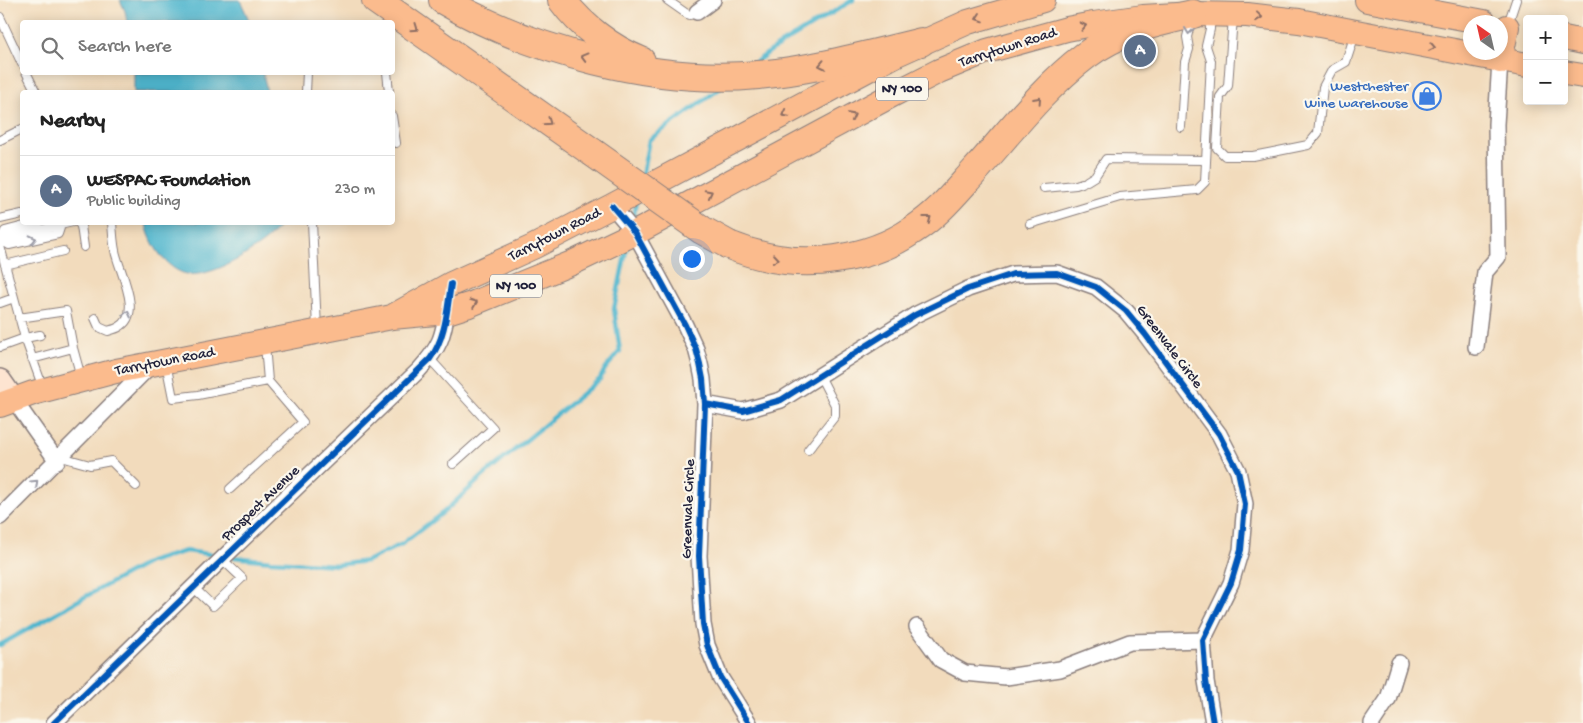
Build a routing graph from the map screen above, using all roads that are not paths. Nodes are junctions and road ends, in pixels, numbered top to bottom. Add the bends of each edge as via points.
1 (376, 0) edge
2 (442, 0) edge
3 (562, 0) edge
4 (667, 0) edge
5 (713, 0) edge
6 (1043, 0) edge
7 (1367, 0) edge
8 (1516, 0) edge
9 (697, 12) joint
10 (1212, 14) junction
11 (0, 17) edge
12 (1463, 18) edge
13 (1512, 28) edge
14 (1355, 32) junction
15 (1568, 39) edge
16 (921, 42) junction
17 (1583, 42) edge
18 (1206, 46) junction
19 (1189, 49) junction
20 (1463, 53) edge
21 (20, 60) edge
22 (1500, 60) joint
23 (1523, 64) edge
24 (1568, 73) edge
25 (28, 75) edge
26 (307, 75) edge
27 (387, 75) edge
28 (1583, 76) edge
29 (718, 77) junction
30 (35, 90) edge
31 (306, 90) edge
32 (389, 90) edge
33 (1181, 127) dead end
34 (20, 130) edge
35 (395, 136) edge
36 (0, 140) edge
37 (396, 143) dead end
38 (1206, 160) junction
39 (1044, 188) dead end
40 (612, 206) junction
41 (20, 214) edge
42 (0, 219) edge
43 (1030, 224) dead end
44 (27, 225) edge
45 (60, 225) edge
46 (80, 225) edge
47 (112, 225) edge
48 (312, 225) edge
49 (635, 233) junction
50 (0, 245) edge
51 (84, 247) dead end
52 (63, 251) dead end
53 (5, 264) junction
54 (451, 284) junction
55 (14, 298) junction
56 (0, 303) edge
57 (447, 312) junction
58 (392, 317) junction
59 (19, 318) junction
60 (95, 318) dead end
61 (317, 332) junction
62 (40, 335) dead end
63 (24, 338) junction
64 (265, 342) junction
65 (0, 347) edge
66 (1476, 347) dead end
67 (73, 348) junction
68 (32, 359) junction
69 (430, 359) junction
70 (159, 362) junction
71 (820, 376) junction
72 (82, 379) junction
73 (0, 380) edge
74 (268, 381) junction
75 (44, 390) junction
76 (7, 402) edge
77 (704, 404) junction
78 (808, 450) dead end
79 (59, 459) junction
80 (453, 464) dead end
81 (136, 486) dead end
82 (230, 489) dead end
83 (0, 517) edge
84 (222, 559) junction
85 (193, 587) junction
86 (917, 628) dead end
87 (1203, 640) junction
88 (1399, 664) dead end
89 (54, 723) edge
90 (748, 723) edge
91 (1213, 723) edge
92 (1372, 723) edge

1 -> 10 highway, bridge via 696,226 729,245 766,258 811,262 855,256 913,230 943,206 1055,82 1086,55 1113,38 1152,24
29 -> 2 highway via 644,70 574,54 504,30
3 - 29 highway via 600,37 639,60 659,68
4 - 9 lane via 687,14
5 - 9 street
6 -> 16 main road, Tarrytown Road / NY 100 via 976,19
7 - 12 main road
8 - 13 lane
10 -> 14 main road, Tarrytown Road / NY 100 via 1299,21
10 - 14 lane via 1228,86 1220,97 1218,148 1224,156 1253,156 1308,145 1318,133 1323,87 1332,70 1346,62
10 - 18 lane
10 -> 19 lane via 1188,27
49 -> 10 main road, Tarrytown Road / NY 100 via 900,90 979,54 1092,24 1143,17
11 - 21 lane
14 -> 20 main road, Tarrytown Road / NY 100
15 - 17 main road
16 -> 29 highway via 796,71
16 -> 40 main road, Tarrytown Road / NY 100
18 - 19 lane
18 - 38 lane via 1211,61
19 - 33 lane via 1185,62
22 - 23 main road, Tarrytown Road / NY 100
22 - 66 street via 1496,124 1498,257 1485,272
24 - 28 main road
25 - 30 lane
26 - 31 lane
27 - 32 lane
34 - 36 lane
35 - 37 lane
38 - 39 lane via 1106,159 1095,176 1084,182
38 - 43 lane via 1205,182 1197,190 1120,197
40 - 49 street, Greenvale Circle
40 - 54 main road, Tarrytown Road / NY 100
41 - 42 lane
44 - 50 lane via 5,231
50 -> 45 lane via 58,234
46 - 51 lane
60 -> 47 lane via 99,327 108,331 126,321 129,312 128,290 116,256
48 - 61 lane
57 -> 49 main road, Tarrytown Road / NY 100 via 548,273
49 - 77 street, Greenvale Circle via 696,349 703,378
50 - 53 lane
52 - 53 lane
53 - 55 lane
54 - 57 street, Prospect Avenue
54 - 58 main road, Tarrytown Road / NY 100
55 - 56 lane
55 - 59 lane
57 - 58 main road, Tarrytown Road / NY 100
57 - 69 street, Prospect Avenue via 443,334
58 - 61 main road, Tarrytown Road / NY 100
59 - 63 lane
59 - 67 lane via 66,311 66,331
61 - 64 main road, Tarrytown Road / NY 100
62 - 63 lane
63 - 65 lane
63 - 68 lane
64 - 70 main road, Tarrytown Road / NY 100
64 - 74 lane
67 - 68 lane
67 - 72 lane
68 - 75 lane
69 - 80 lane via 493,428
69 - 84 street, Prospect Avenue
70 - 72 main road, Tarrytown Road / NY 100
70 - 74 lane via 173,398
70 - 79 street
71 - 77 street, Greenvale Circle via 781,400 743,411
71 - 78 lane via 835,405 835,416
71 - 87 street, Greenvale Circle via 915,315 968,289 1013,274 1057,273 1096,288 1126,310 1145,334 1219,434 1238,471 1245,504 1241,550 1231,583
72 - 75 main road, Tarrytown Road / NY 100
73 - 76 main road
74 - 82 lane via 303,422
75 - 76 main road, Tarrytown Road / NY 100
76 - 79 street
77 - 90 street, Greenvale Circle via 699,556 703,624 707,645 720,677
79 - 81 lane via 90,465 111,461
83 -> 79 street
84 - 85 street, Prospect Avenue
84 - 85 lane via 242,578 213,606
85 - 89 street, Prospect Avenue
86 - 87 street via 941,660 965,673 1006,677 1060,669 1130,642
87 - 91 street
88 - 92 street via 1388,699

